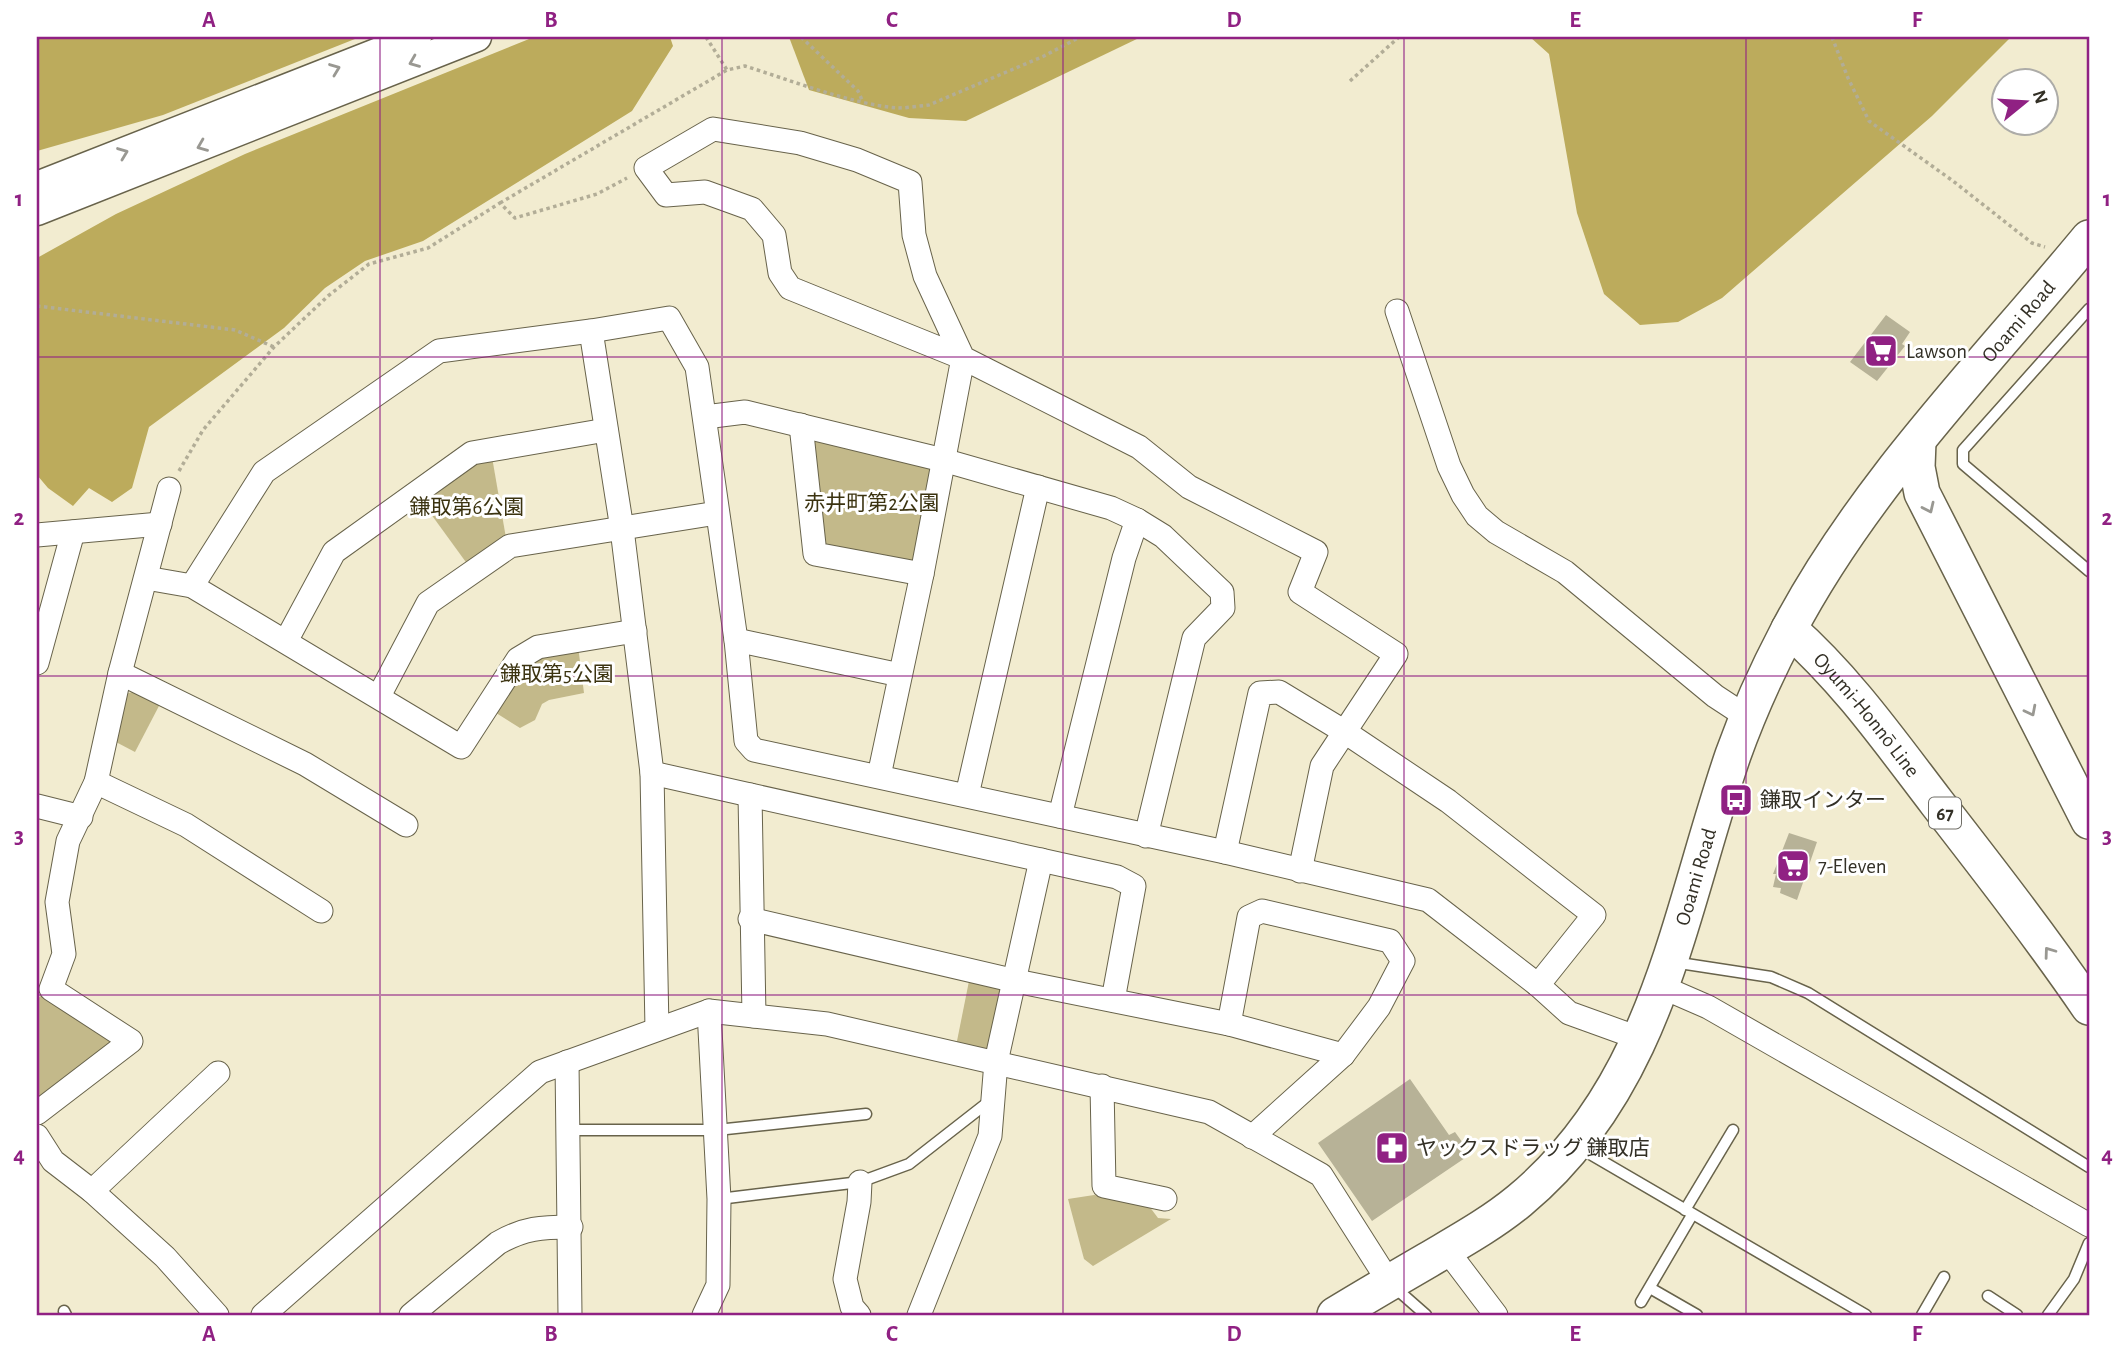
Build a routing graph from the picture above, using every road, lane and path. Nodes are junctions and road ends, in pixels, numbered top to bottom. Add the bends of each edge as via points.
1 (417, 37) edge
2 (477, 37) edge
3 (706, 37) edge
4 (802, 37) edge
5 (1080, 37) edge
6 (1399, 37) edge
7 (1832, 37) edge
8 (727, 70) junction
9 (1350, 81) dead end
10 (862, 102) junction
11 (646, 168) junction
12 (37, 174) edge
13 (90, 178) junction
14 (37, 187) edge
15 (500, 203) junction
16 (37, 211) edge
17 (37, 230) edge
18 (2081, 248) edge
19 (37, 306) edge
20 (2089, 309) edge
21 (1397, 311) dead end
22 (591, 331) junction
23 (274, 347) junction
24 (963, 358) junction
25 (705, 417) junction
26 (801, 425) junction
27 (606, 430) junction
28 (1919, 441) junction
29 (943, 460) junction
30 (1038, 486) junction
31 (169, 489) joint
32 (717, 513) junction
33 (1137, 520) junction
34 (160, 524) junction
35 (622, 529) junction
36 (73, 532) junction
37 (37, 535) edge
38 (2089, 572) edge
39 (922, 574) junction
40 (146, 578) junction
41 (192, 586) junction
42 (1789, 629) junction
43 (635, 631) junction
44 (736, 639) junction
45 (286, 641) junction
46 (37, 663) edge
47 (120, 673) junction
48 (900, 675) junction
49 (379, 696) junction
50 (1747, 718) junction
51 (1345, 732) junction
52 (652, 773) junction
53 (879, 776) junction
54 (96, 782) junction
55 (750, 795) junction
56 (967, 795) junction
57 (37, 806) edge
58 (1060, 816) junction
59 (81, 817) junction
60 (2089, 821) edge
61 (406, 824) dead end
62 (1146, 836) junction
63 (1225, 852) junction
64 (1041, 860) junction
65 (1300, 871) junction
66 (321, 911) dead end
67 (750, 919) junction
68 (1666, 974) junction
69 (1016, 981) junction
70 (1538, 985) junction
71 (1113, 1000) junction
72 (2089, 1007) edge
73 (709, 1011) junction
74 (754, 1016) junction
75 (1228, 1024) junction
76 (657, 1029) junction
77 (1641, 1039) junction
78 (1343, 1055) junction
79 (567, 1062) junction
80 (996, 1062) junction
81 (218, 1073) dead end
82 (1102, 1086) junction
83 (993, 1099) junction
84 (37, 1113) edge
85 (866, 1115) dead end
86 (569, 1130) junction
87 (717, 1130) junction
88 (1733, 1130) dead end
89 (37, 1136) edge
90 (1252, 1137) junction
91 (1576, 1145) junction
92 (2089, 1167) edge
93 (860, 1182) junction
94 (92, 1191) junction
95 (719, 1199) junction
96 (1165, 1199) dead end
97 (1689, 1212) junction
98 (2089, 1224) edge
99 (571, 1227) junction
100 (2089, 1243) edge
101 (1446, 1249) junction
102 (1944, 1277) dead end
103 (1389, 1282) junction
104 (1650, 1287) junction
105 (1988, 1296) dead end
106 (1641, 1302) dead end
107 (215, 1314) edge
108 (263, 1315) edge
109 (411, 1315) edge
110 (570, 1315) edge
111 (704, 1315) edge
112 (859, 1315) edge
113 (919, 1315) edge
114 (1335, 1315) edge
115 (1426, 1315) edge
116 (1496, 1315) edge
117 (1698, 1315) edge
118 (1866, 1315) edge
119 (1922, 1315) edge
120 (2017, 1315) edge
121 (2048, 1315) edge

13 -> 1 street
2 -> 13 street
3 - 8 path
4 - 10 path via 858,91
5 - 10 path via 929,105
6 - 9 path
7 - 18 path via 1869,121 2032,243
8 - 10 path via 745,66
8 - 15 path
11 - 15 path via 597,194 515,218
11 - 24 street via 666,195 705,192 752,209 774,235 780,273 790,288
11 - 24 street via 713,130 800,143 909,182 914,235 925,276
12 - 13 street
13 - 14 street
13 - 16 street
13 - 17 street
15 - 23 path via 428,247 369,264
18 - 28 main road, Ooami Road
19 - 23 path via 235,330
20 - 38 lane via 1963,450 1963,464
21 - 50 street via 1449,466 1477,516 1565,572
22 - 25 street via 669,318 697,367
22 - 27 street
22 - 41 street via 439,351 264,472
23 - 31 path via 203,430
24 - 29 street
24 - 51 street via 1139,447 1189,487 1316,552 1300,592 1396,654
25 - 26 street via 745,412
25 - 32 street
26 - 29 street
26 - 39 street via 815,554
27 - 35 street
27 - 45 street via 472,453 334,552
28 - 42 main road, Ooami Road via 1833,555
28 -> 60 main road via 1922,493
29 - 30 street
29 - 39 street
30 - 33 street
30 - 56 street
31 - 34 street
32 - 35 street
32 - 44 street
33 - 58 street
33 - 62 street via 1163,536 1222,592 1223,608 1195,638
34 - 36 street
34 - 40 street
35 - 43 street
35 - 49 street via 510,546 428,603
36 - 37 street
36 - 46 street
39 - 48 street
40 - 41 street
40 - 47 street
41 - 45 street
42 - 50 main road, Ooami Road
72 -> 42 main road, Oyumi-Honnō Line / 67 via 1913,771 1826,664
43 - 49 street via 537,647 519,659 461,747
43 - 52 street
44 - 48 street
44 - 53 street via 746,741 754,750
45 - 49 street
47 - 54 street
47 - 61 street via 305,764
48 - 53 street
50 - 68 main road, Ooami Road
51 - 63 street via 1279,692 1260,693
51 - 65 street via 1322,766
51 - 70 street via 1448,801 1594,915
52 - 55 street
52 - 76 street
53 - 56 street
54 - 59 street
54 - 66 street via 186,825
55 - 64 street
55 - 67 street
56 - 58 street
57 - 59 street
58 - 62 street
59 - 84 street via 68,841 63,865 57,902 64,954 51,989 131,1041
62 - 63 street
63 - 65 street
64 - 69 street
64 - 71 street via 1117,877 1134,886
65 - 70 street via 1428,900
67 - 69 street
67 - 74 street
68 - 77 main road, Ooami Road
68 - 92 lane via 1771,977 1808,993
68 - 98 street via 1708,1007
69 - 71 street
69 - 80 street
70 - 77 street via 1569,1013
71 - 75 street
73 - 74 street
73 - 76 street
73 - 87 street
74 - 80 street via 827,1024
75 - 78 street
75 - 78 street via 1249,917 1262,911 1390,941 1403,961 1379,1007
76 - 79 street
77 - 91 main road, Ooami Road
78 - 90 street
79 - 86 street
79 - 108 street via 540,1072
80 - 82 street
80 - 83 street
81 - 94 street
82 - 90 street via 1209,1112
82 - 96 street via 1104,1186
83 - 93 lane via 909,1164
83 - 113 street via 990,1136
85 - 87 lane
86 - 87 lane
86 - 99 street
87 - 95 street
88 - 97 lane
89 - 94 street via 53,1161
90 - 103 street via 1321,1175
91 - 97 lane
91 - 101 main road, Ooami Road via 1520,1200
93 - 95 lane
93 - 112 street via 845,1279
94 - 107 street via 165,1257
95 - 111 street via 718,1285
97 - 104 lane
97 - 118 lane
99 - 109 street via 535,1227 511,1235
99 - 110 street
100 - 121 lane via 2074,1279
101 - 103 main road, Ooami Road
101 - 116 street
102 - 119 lane
103 - 114 main road, Ooami Road
103 - 115 lane
104 - 106 lane
104 - 117 lane
105 - 120 lane

